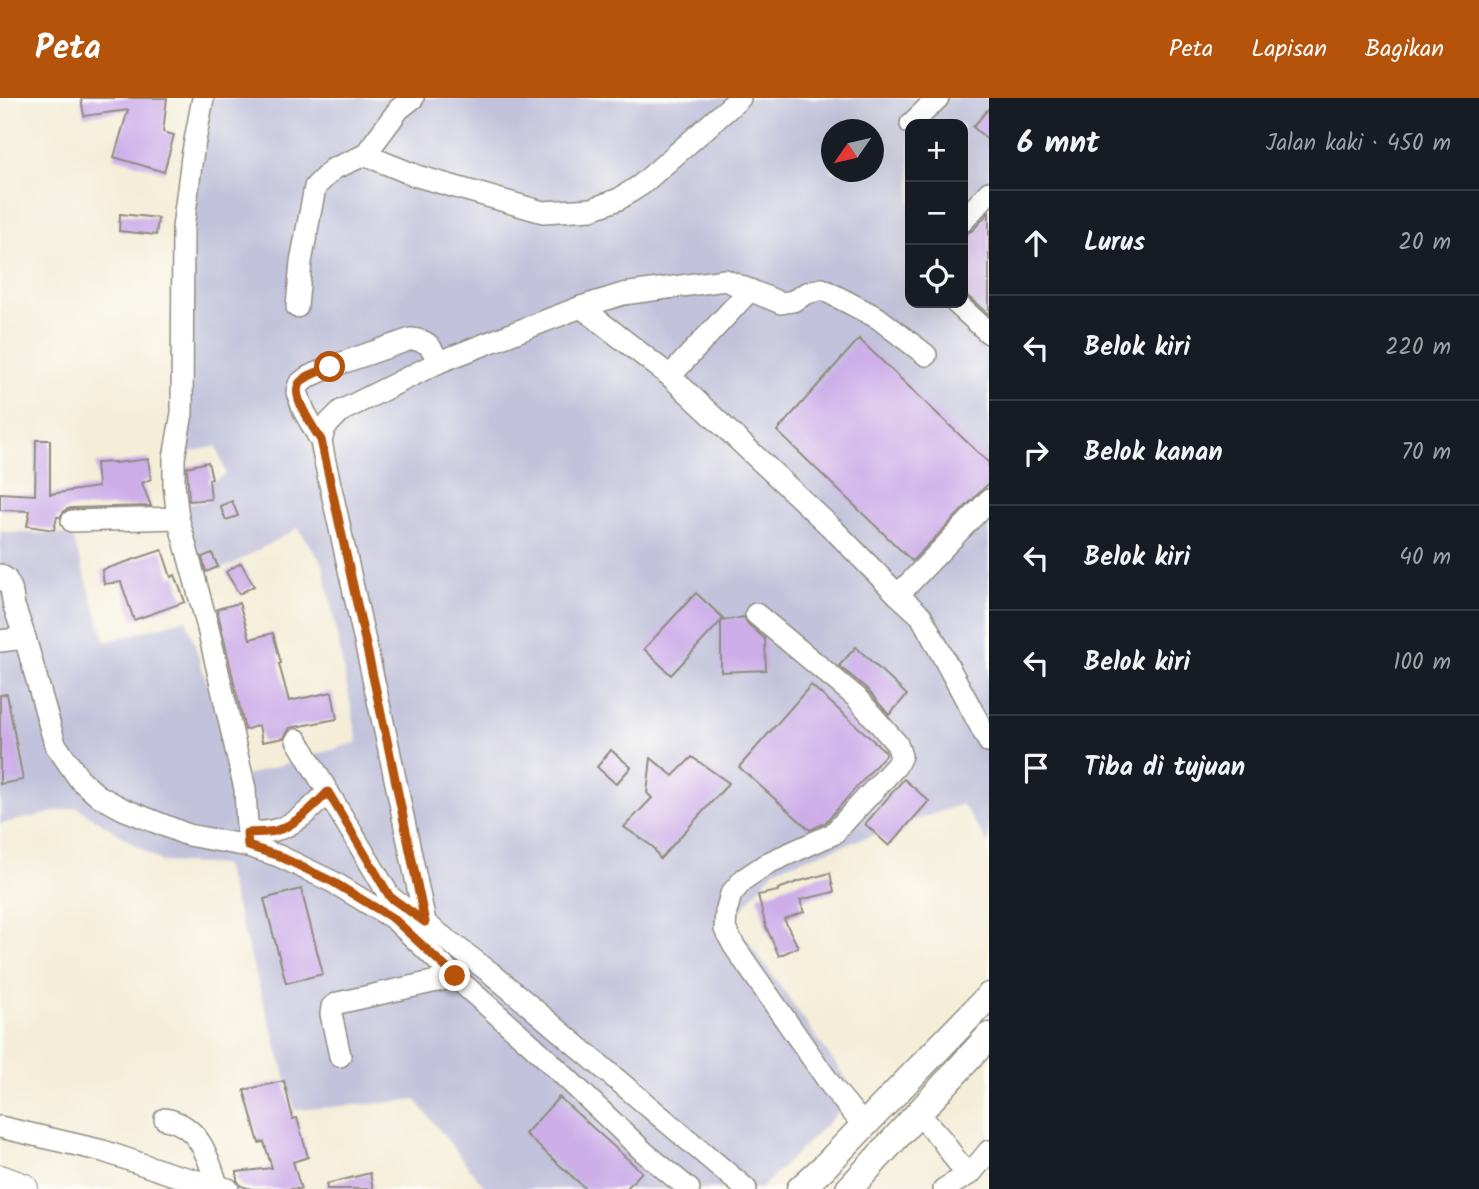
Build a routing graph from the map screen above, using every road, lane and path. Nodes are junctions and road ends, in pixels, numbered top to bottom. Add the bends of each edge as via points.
1 (203, 98) edge
2 (413, 98) edge
3 (740, 98) edge
4 (938, 98) edge
5 (918, 119) edge
6 (365, 155) junction
7 (750, 290) junction
8 (297, 307) dead end
9 (581, 307) junction
10 (962, 308) edge
11 (989, 333) edge
12 (926, 355) dead end
13 (439, 362) junction
14 (670, 376) junction
15 (321, 440) junction
16 (989, 500) edge
17 (178, 518) junction
18 (72, 522) dead end
19 (0, 575) edge
20 (898, 595) junction
21 (757, 614) dead end
22 (25, 638) junction
23 (0, 641) edge
24 (981, 711) edge
25 (297, 740) dead end
26 (989, 742) edge
27 (328, 792) junction
28 (247, 839) junction
29 (425, 922) junction
30 (455, 976) junction
31 (989, 996) edge
32 (989, 1036) edge
33 (340, 1056) dead end
34 (918, 1113) junction
35 (165, 1119) dead end
36 (863, 1126) junction
37 (0, 1127) edge
38 (989, 1151) edge
39 (823, 1168) junction
40 (968, 1174) junction
41 (0, 1181) edge
42 (222, 1187) edge
43 (22, 1189) edge
44 (690, 1189) edge
45 (746, 1189) edge
46 (800, 1189) edge
47 (846, 1189) edge
48 (944, 1189) edge

1 - 17 street via 183,228 182,413 174,458
2 - 6 street via 399,109
3 - 6 street via 641,185 592,209 543,212 417,176
4 - 5 street
6 - 8 street via 333,169 316,187
7 - 9 street via 725,280 623,294
7 - 12 street via 781,303 822,289 878,318
7 - 14 street
9 - 13 street
9 - 14 street
10 - 11 street
13 - 15 street via 341,411 325,427
13 - 15 street via 429,344 411,339 309,377 297,392
14 - 20 street
15 - 29 street
16 - 20 street
17 - 18 street
17 - 28 street via 245,789
19 - 22 street via 11,588
20 - 24 street via 921,616
21 - 36 street via 856,697 897,744 901,755 833,834 744,879 731,894 726,912 725,929 734,946
22 - 23 street
22 - 28 street via 55,744 80,780 123,809 188,835
24 - 26 street
25 - 27 street
27 - 28 street via 293,823
27 - 29 street via 390,897
28 - 30 street via 394,919
29 - 45 street
30 - 33 street via 332,1007
30 - 44 street
31 - 36 main road
32 - 34 main road
34 - 40 street
34 - 47 main road
35 - 42 street via 178,1121 198,1139
36 - 39 main road
37 - 42 street
38 - 40 street
39 - 46 main road
39 - 47 street
40 - 48 street
41 - 43 highway

